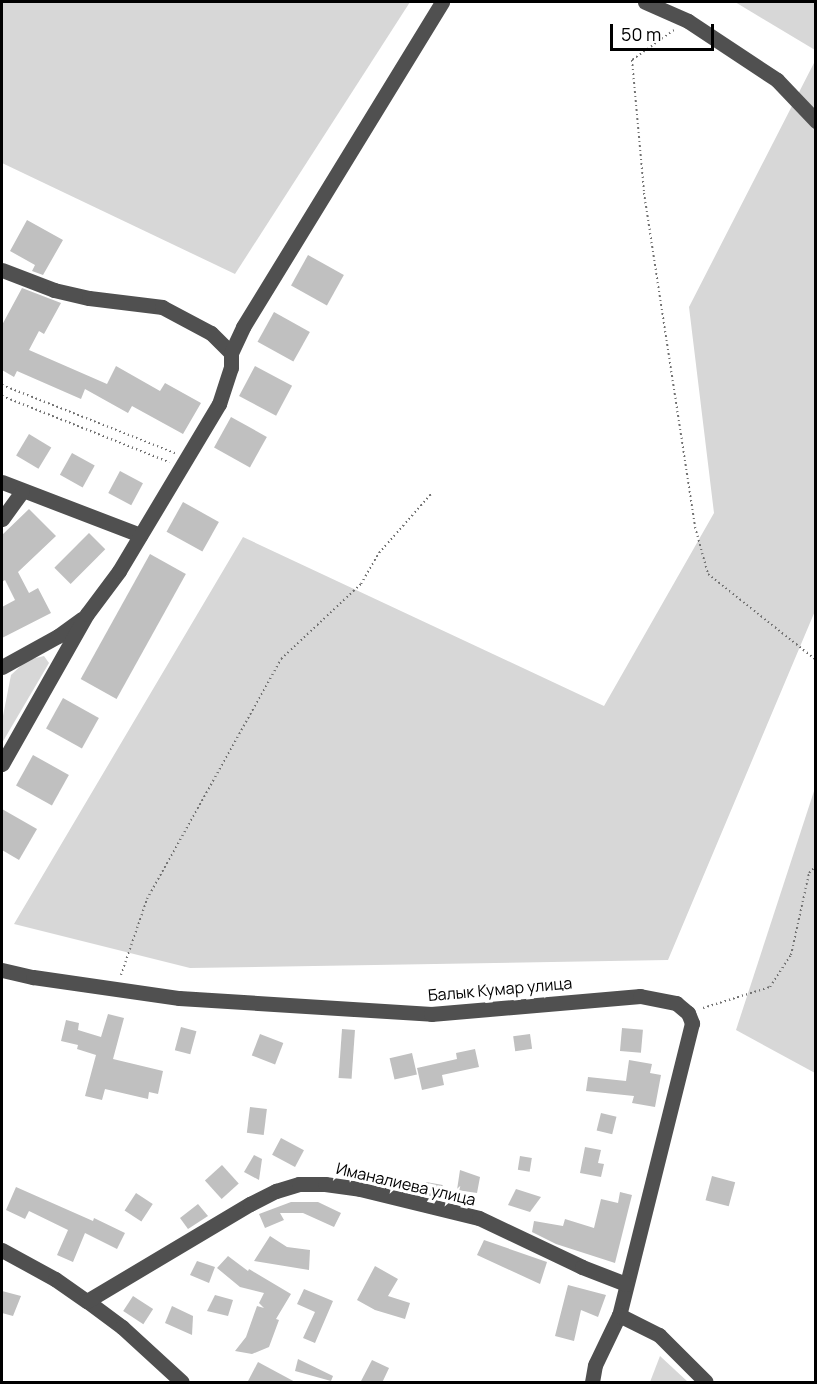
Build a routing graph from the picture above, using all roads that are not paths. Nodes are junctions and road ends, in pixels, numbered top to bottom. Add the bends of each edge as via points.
1 (442, 2) edge
2 (645, 2) edge
3 (816, 121) edge
4 (2, 270) edge
5 (231, 353) junction
6 (2, 482) edge
7 (22, 491) junction
8 (2, 519) edge
9 (140, 535) junction
10 (87, 615) junction
11 (2, 667) edge
12 (2, 764) edge
13 (2, 970) edge
14 (2, 1250) edge
15 (626, 1284) junction
16 (87, 1301) junction
17 (619, 1315) junction
18 (182, 1383) edge
19 (592, 1383) edge
20 (706, 1383) edge

1 - 5 street via 243,327
2 - 3 street via 688,21 777,80
4 - 5 street via 54,290 162,307 211,333
5 - 9 street via 227,386
6 - 7 street
7 - 8 street
7 - 9 street
9 - 10 street
10 - 11 street
10 - 12 street
13 - 15 street, Балык Кумар улица via 179,998 431,1014 640,996 676,1003 688,1013 692,1023
14 - 16 street
15 - 16 street, Иманалиева улица via 479,1218 360,1189 299,1184 250,1204
15 - 17 street
16 - 18 street via 122,1327
17 - 19 street via 595,1365
17 - 20 street via 659,1335

